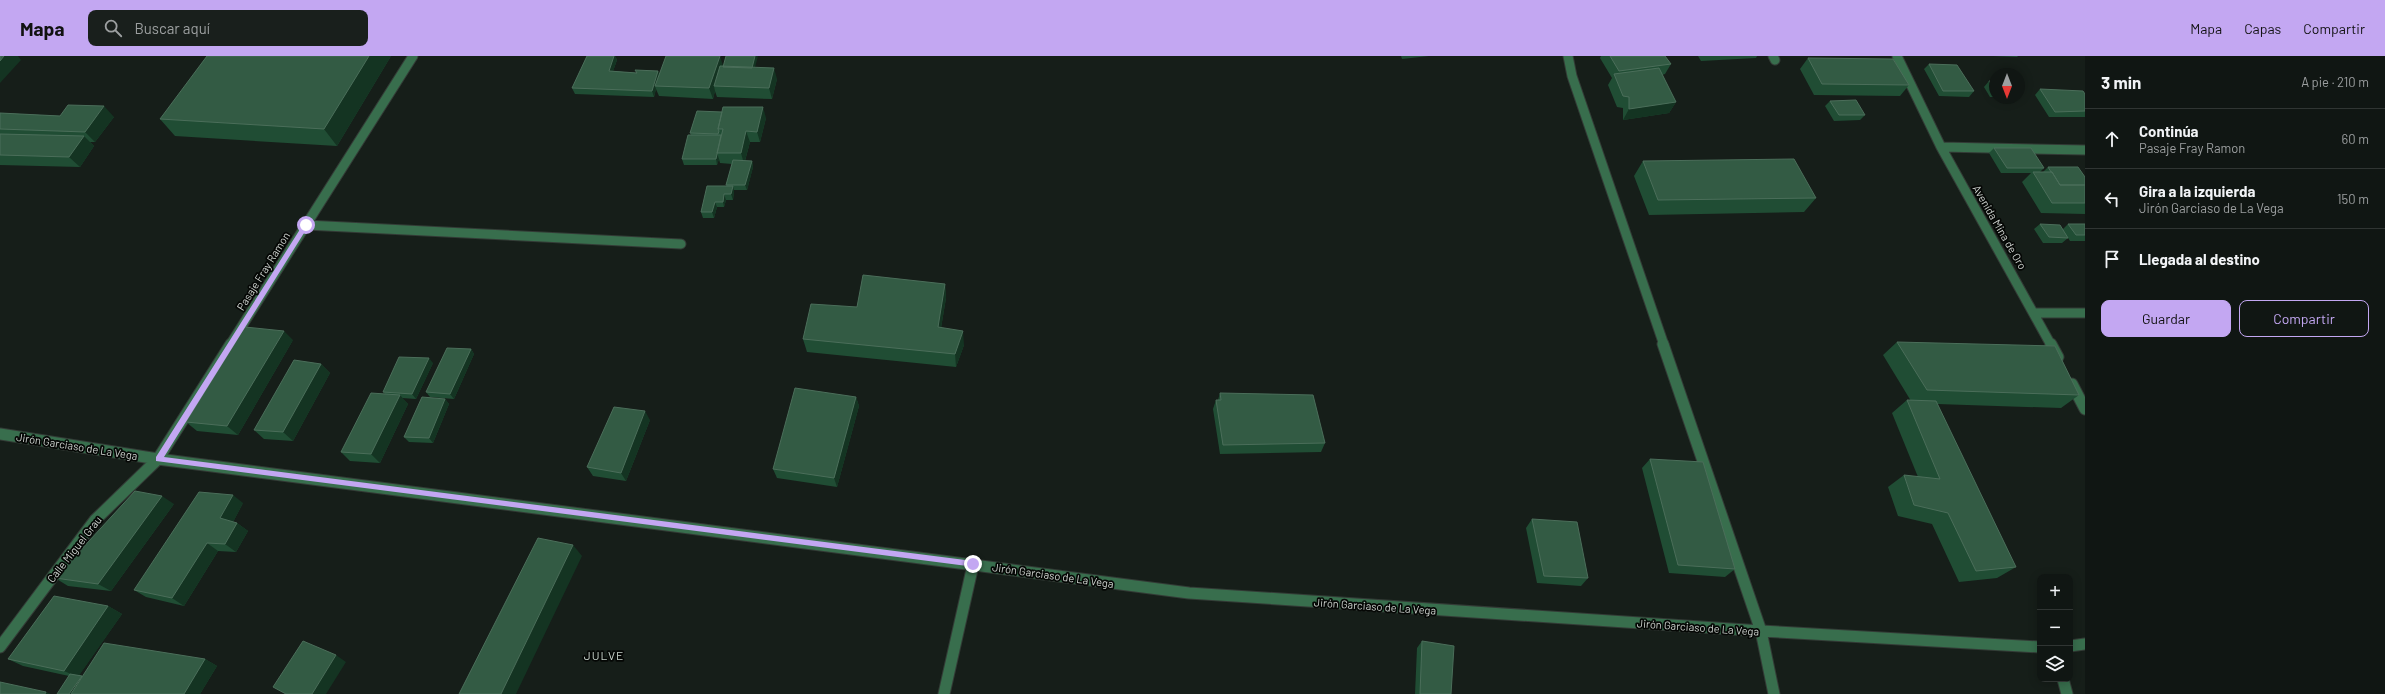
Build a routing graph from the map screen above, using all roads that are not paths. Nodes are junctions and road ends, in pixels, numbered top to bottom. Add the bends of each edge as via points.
1 (413, 56) edge
2 (1568, 56) edge
3 (1897, 56) edge
4 (1941, 147) junction
5 (2085, 150) edge
6 (306, 225) junction
7 (681, 244) dead end
8 (2035, 313) junction
9 (2085, 313) edge
10 (2085, 409) edge
11 (0, 434) edge
12 (158, 459) junction
13 (973, 564) junction
14 (1761, 632) junction
15 (2085, 644) edge
16 (2073, 646) edge
17 (2037, 647) edge
18 (0, 648) edge
19 (2064, 682) edge
20 (944, 694) edge
21 (1774, 694) edge
22 (2067, 694) edge

1 - 6 street, Pasaje Fray Ramon
2 - 14 street via 1572,76
3 - 4 street, Avenida Mina de Oro
4 - 5 street
4 - 8 street, Avenida Mina de Oro
6 - 7 street
6 - 12 street, Pasaje Fray Ramon
8 - 9 street
8 - 10 street, Avenida Mina de Oro
11 - 12 street, Jirón Garciaso de La Vega
12 - 13 street, Jirón Garciaso de La Vega
12 - 18 street, Calle Miguel Grau via 95,520
13 - 14 street, Jirón Garciaso de La Vega via 1189,593
13 - 20 street
14 - 17 street, Jirón Garciaso de La Vega
14 - 21 street
15 - 16 street
19 - 22 street

